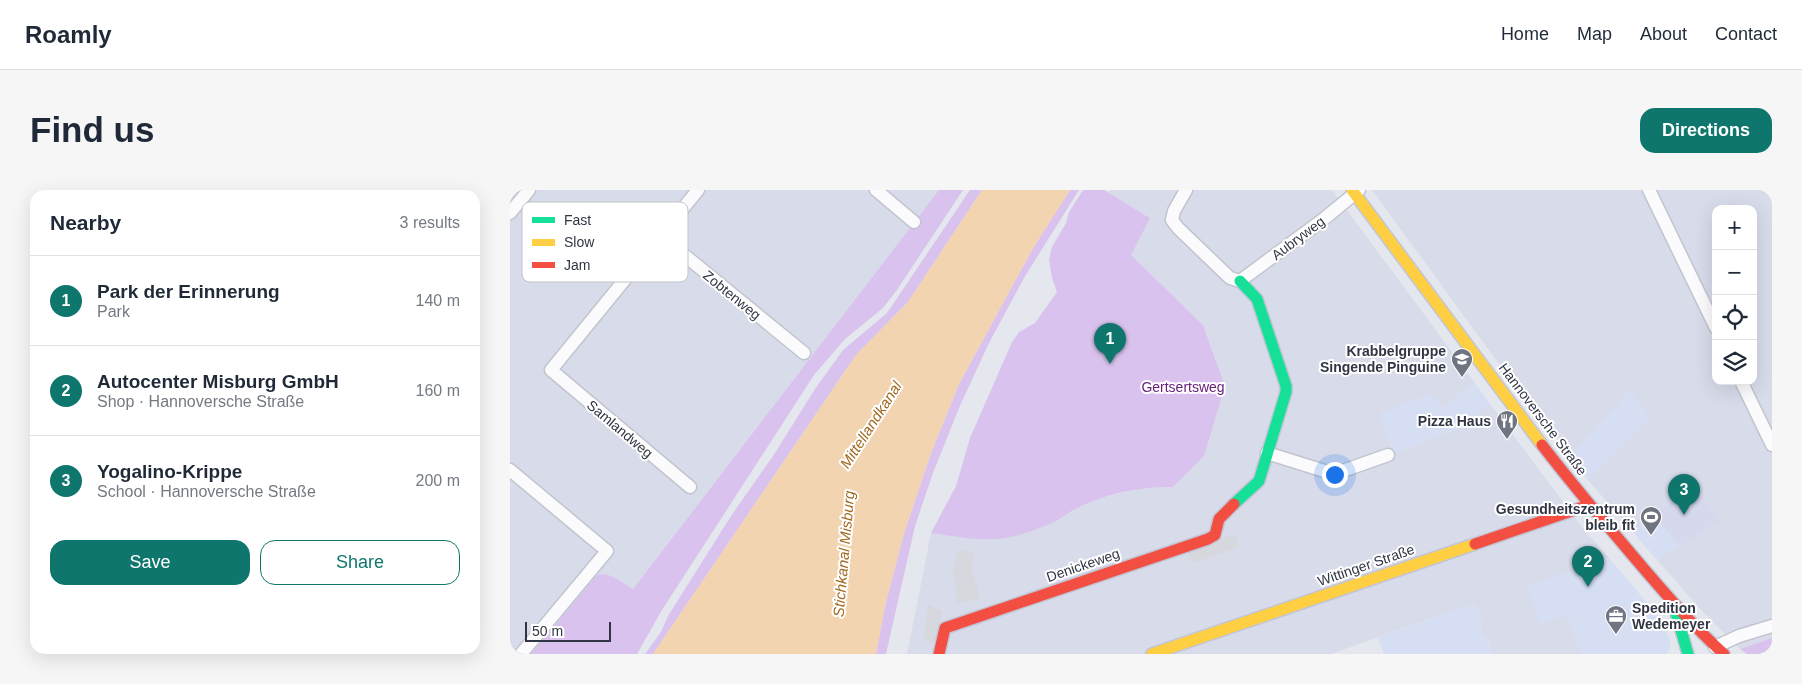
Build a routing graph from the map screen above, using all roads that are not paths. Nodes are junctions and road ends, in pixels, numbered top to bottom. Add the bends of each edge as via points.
1 (529, 190) edge
2 (698, 190) edge
3 (876, 190) edge
4 (1186, 190) edge
5 (1649, 190) edge
6 (1356, 191) edge
7 (688, 202) edge
8 (510, 213) edge
9 (914, 222) dead end
10 (688, 259) edge
11 (1240, 281) junction
12 (623, 282) edge
13 (1712, 320) edge
14 (804, 353) dead end
15 (1743, 385) edge
16 (1772, 445) edge
17 (1267, 453) junction
18 (1388, 455) dead end
19 (510, 470) edge
20 (690, 487) dead end
21 (1589, 505) junction
22 (1673, 603) junction
23 (1772, 626) edge
24 (1715, 651) edge
25 (521, 654) edge
26 (939, 654) edge
27 (1152, 654) edge
28 (1688, 654) edge

1 - 8 street
2 - 7 street
3 - 9 street
4 - 11 street via 1172,220 1230,278
5 - 13 street
6 - 11 street, Aubryweg
6 - 21 street, Hannoversche Straße
10 - 14 street, Zobtenweg
11 - 17 street via 1257,299 1285,380 1286,392
12 - 20 street, Samlandweg via 551,370
15 - 16 street
17 - 18 street via 1334,474
17 - 26 street, Denickeweg via 1259,481 1219,519 1214,535 1208,539 945,628
19 - 25 street via 607,551
21 - 22 street, Hannoversche Straße
21 - 27 street, Wittinger Straße
22 - 24 street, Hannoversche Straße
22 - 28 street
23 - 24 street via 1734,639

